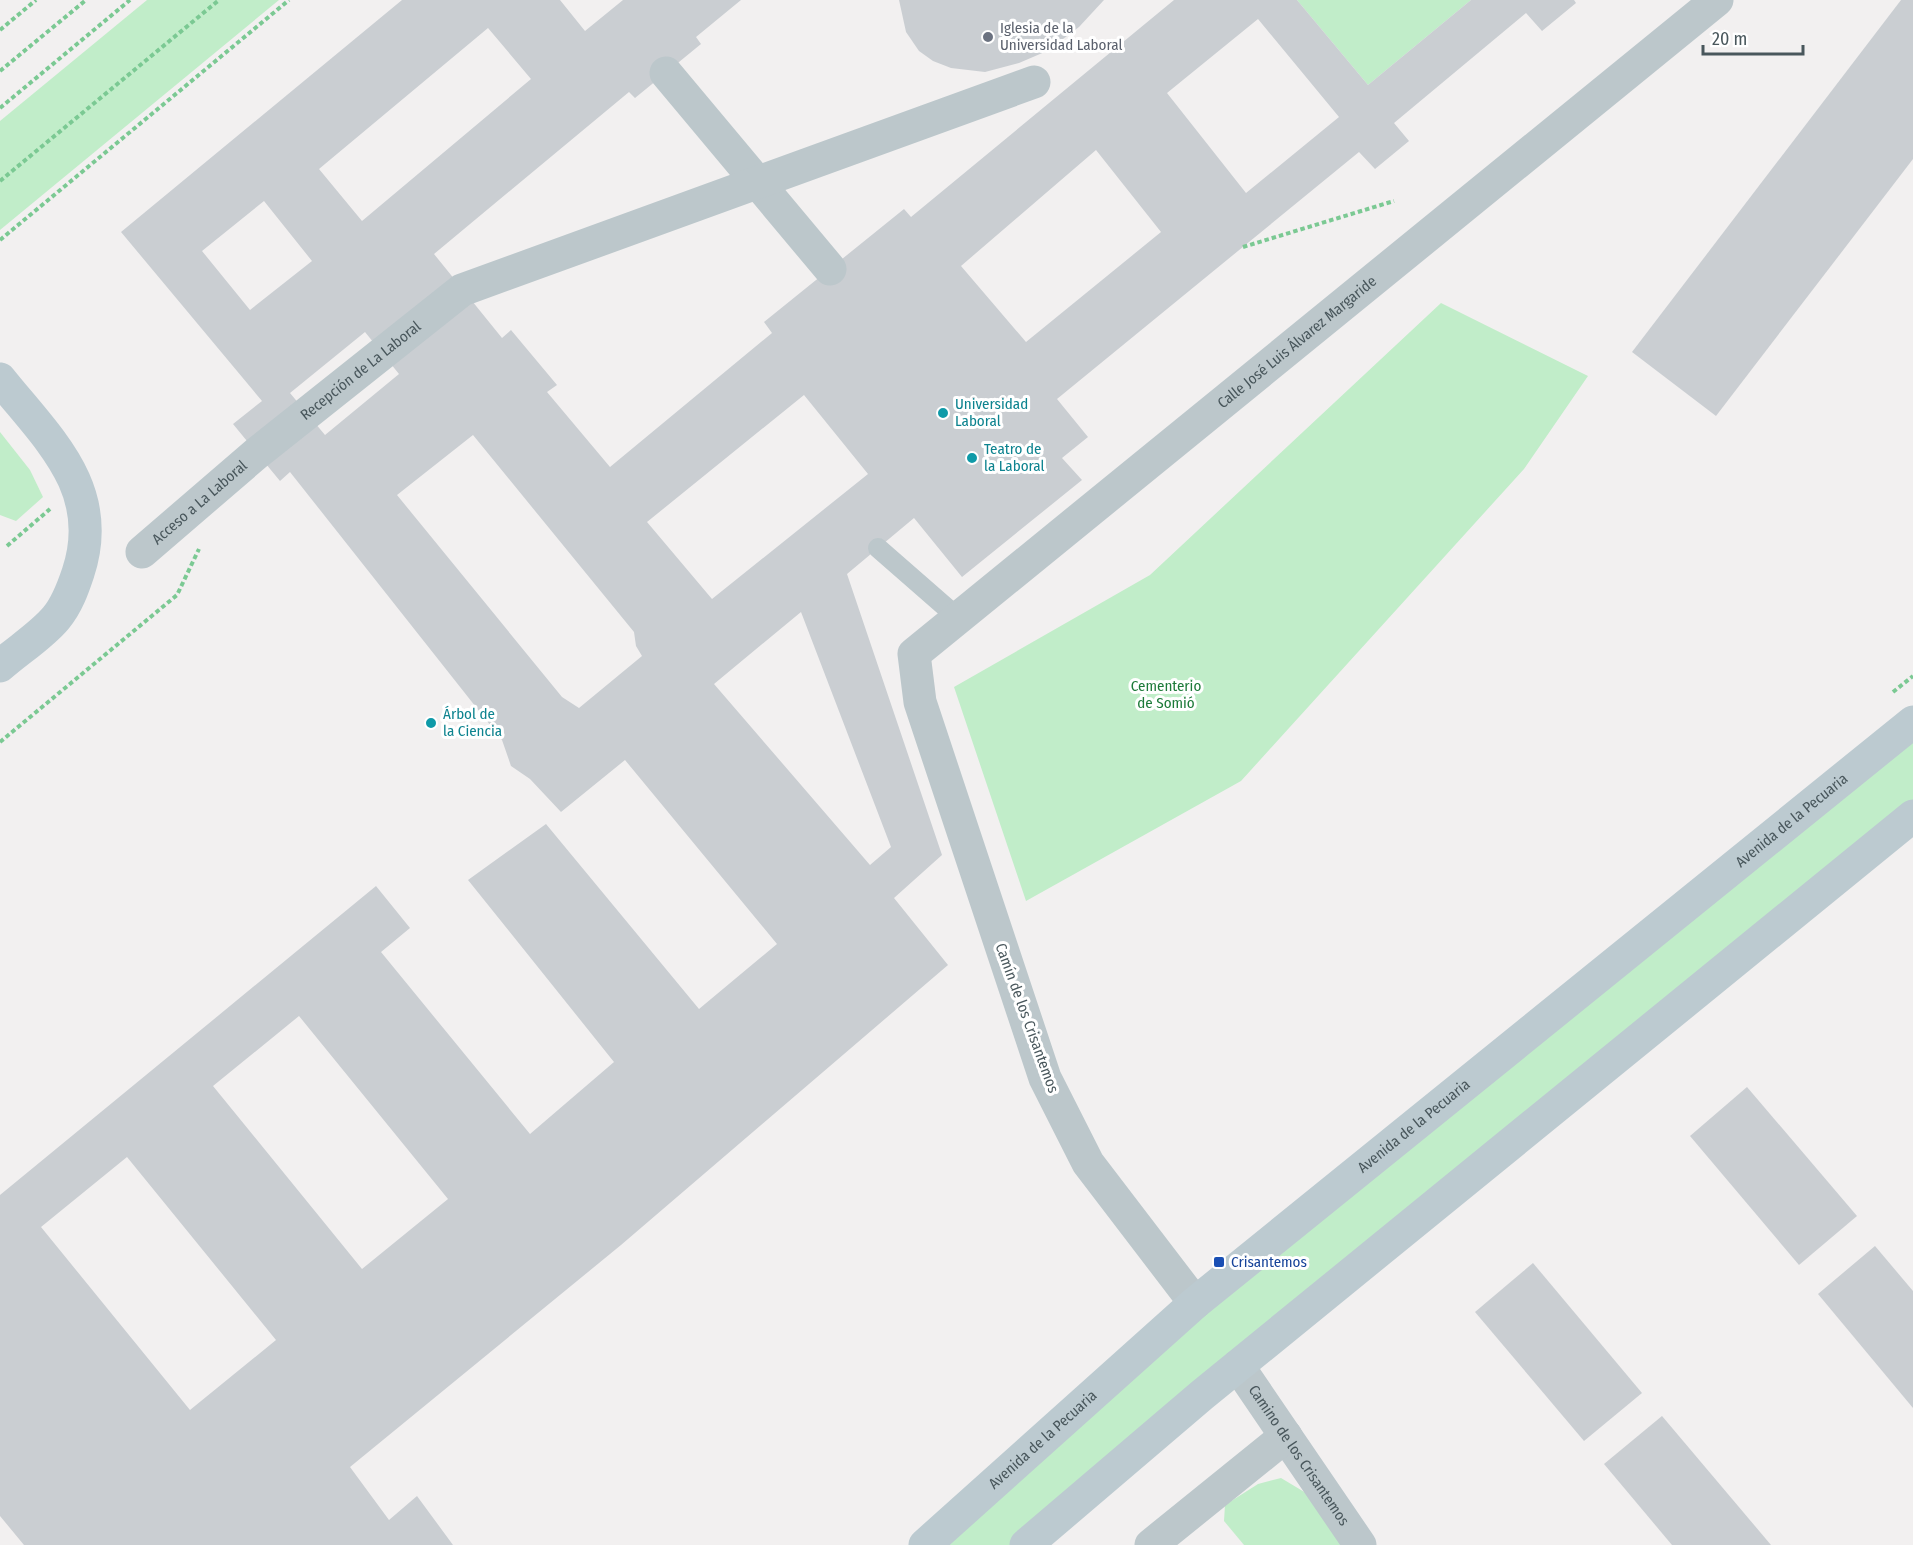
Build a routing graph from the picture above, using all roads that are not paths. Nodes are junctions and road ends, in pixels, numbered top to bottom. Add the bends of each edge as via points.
1 (1718, 0) edge
2 (666, 73) dead end
3 (1034, 82) dead end
4 (758, 183) junction
5 (830, 269) dead end
6 (0, 379) edge
7 (257, 453) joint
8 (878, 548) dead end
9 (142, 552) dead end
10 (957, 617) junction
11 (0, 666) edge
12 (920, 702) joint
13 (1913, 722) edge
14 (1910, 824) edge
15 (1195, 1303) junction
16 (1238, 1366) junction
17 (1286, 1436) junction
18 (925, 1545) edge
19 (1026, 1545) edge
20 (1151, 1545) edge
21 (1360, 1545) edge

1 - 10 street, Calle José Luis Álvarez Margaride
2 - 4 street
3 - 4 street, Recepción de La Laboral
4 - 5 street
4 - 7 street, Recepción de La Laboral via 462,290
6 - 11 street via 59,453 68,502 87,518 85,552 73,590 56,618
7 - 9 street, Acceso a La Laboral
8 - 10 lane
10 - 12 street, Calle José Luis Álvarez Margaride via 914,654
12 - 15 street, Camín de los Crisantemos via 1045,1078 1088,1163
13 - 15 street, Avenida de la Pecuaria
14 - 16 street
15 - 18 street, Avenida de la Pecuaria
16 - 17 street, Camino de los Crisantemos
16 - 19 street
17 - 20 street
17 - 21 street, Camino de los Crisantemos

